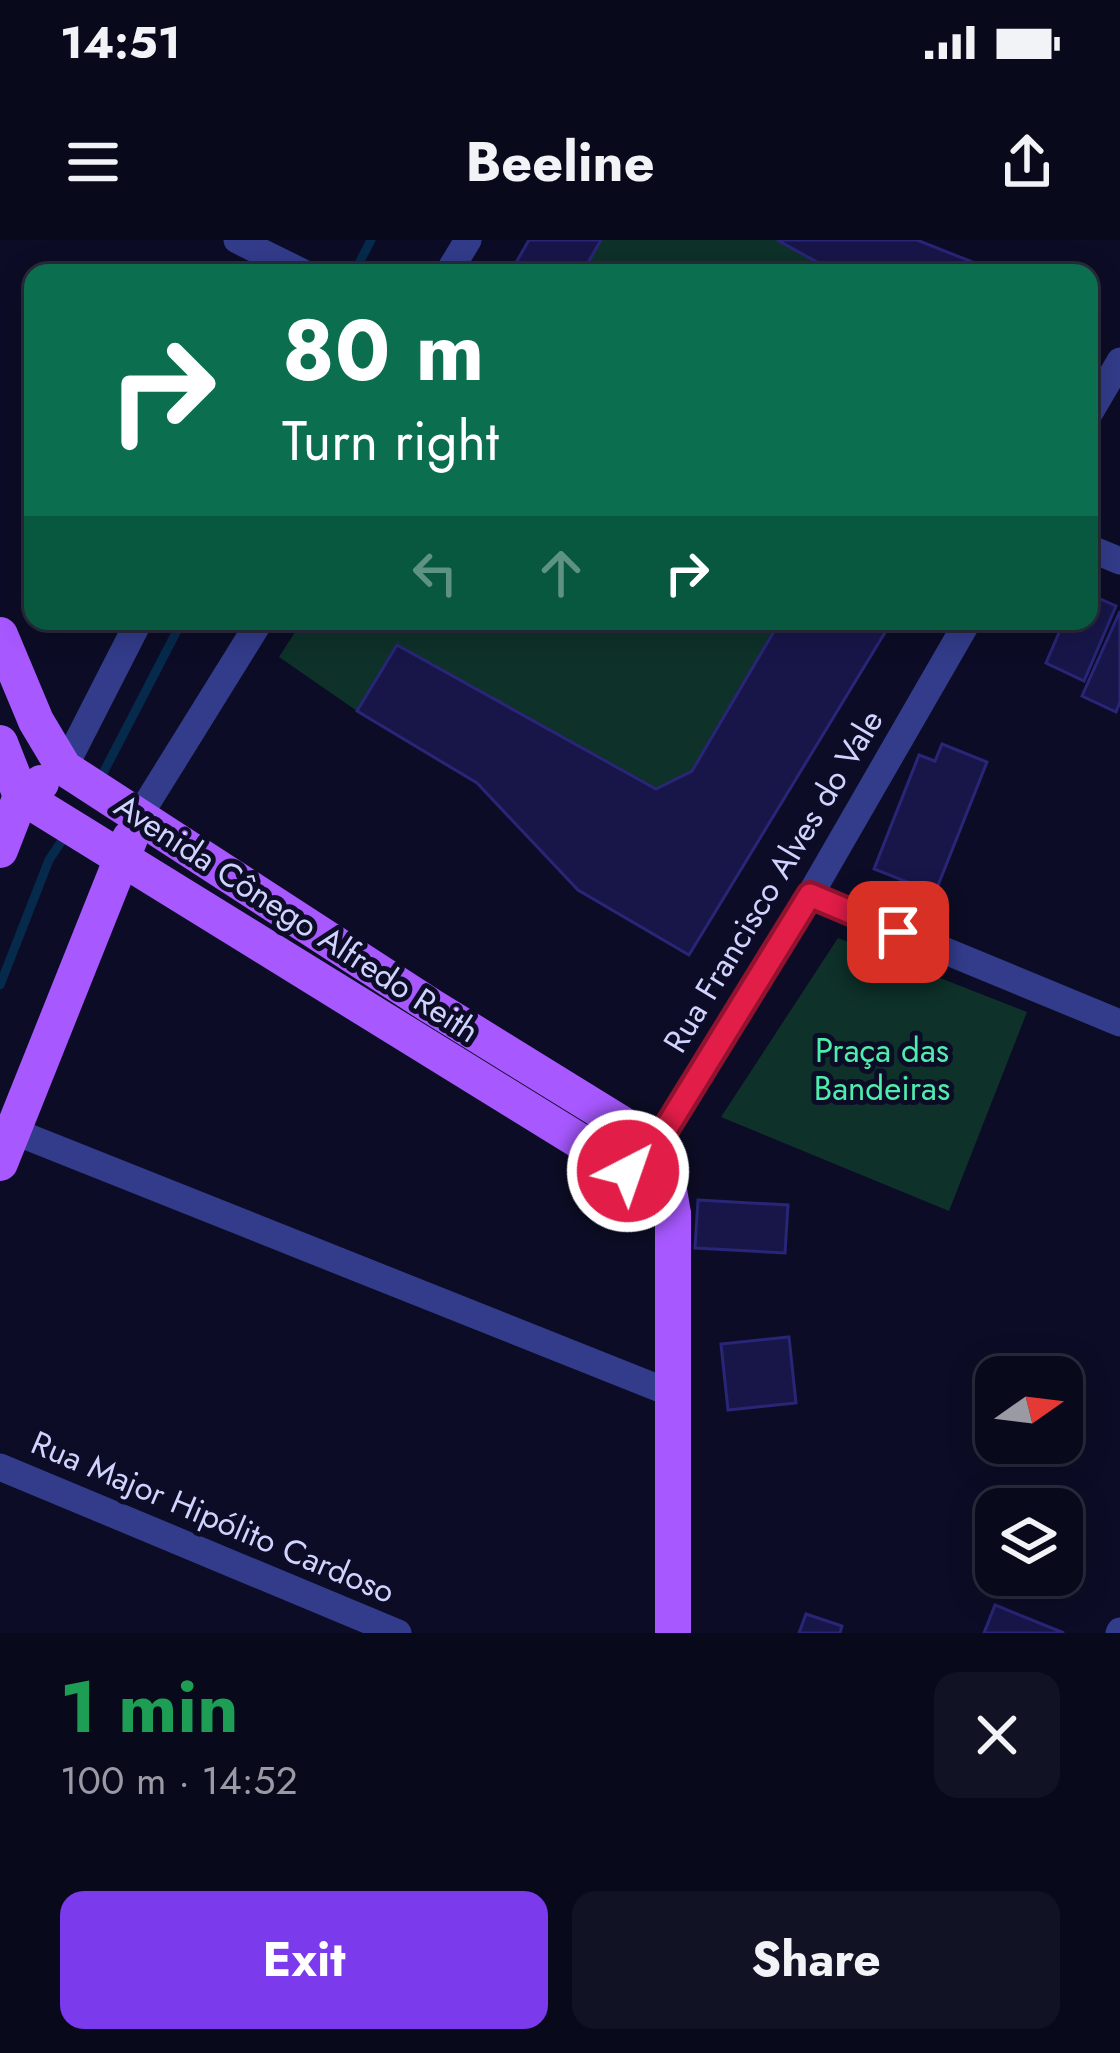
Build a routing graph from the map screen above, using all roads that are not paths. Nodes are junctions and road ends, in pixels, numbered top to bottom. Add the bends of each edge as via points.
1 (237, 240) edge
2 (286, 264) edge
3 (1120, 361) edge
4 (1098, 399) edge
5 (135, 630) edge
6 (254, 630) edge
7 (963, 630) edge
8 (0, 635) edge
9 (0, 743) edge
10 (72, 773) junction
11 (21, 796) junction
12 (126, 808) junction
13 (0, 850) edge
14 (105, 850) junction
15 (810, 895) junction
16 (431, 1006) junction
17 (1120, 1023) edge
18 (407, 1037) junction
19 (656, 1145) junction
20 (6, 1148) edge
21 (628, 1171) junction
22 (673, 1214) junction
23 (673, 1394) junction
24 (0, 1467) edge
25 (398, 1633) edge
26 (673, 1633) edge

1 - 2 street
3 - 4 street
5 - 10 street
6 - 12 street
7 - 15 street, Rua Francisco Alves do Vale
8 - 10 main road, Avenida Cônego Alfredo Reith via 36,721
9 - 11 main road
10 - 11 main road
10 - 12 main road, Avenida Cônego Alfredo Reith
11 - 13 main road
11 - 14 main road, Avenida Cônego Alfredo Reith
12 - 14 main road
12 - 16 main road, Avenida Cônego Alfredo Reith
14 - 18 main road, Avenida Cônego Alfredo Reith
14 - 20 main road
15 - 17 street
15 - 19 street, Rua Francisco Alves do Vale
16 - 18 main road
16 - 19 main road, Avenida Cônego Alfredo Reith
18 - 21 main road, Avenida Cônego Alfredo Reith
19 - 21 street, Rua Francisco Alves do Vale
19 - 22 main road
20 - 23 street
21 - 22 main road, Avenida Cônego Alfredo Reith
22 - 23 main road
23 - 26 main road
24 - 25 street, Rua Major Hipólito Cardoso

